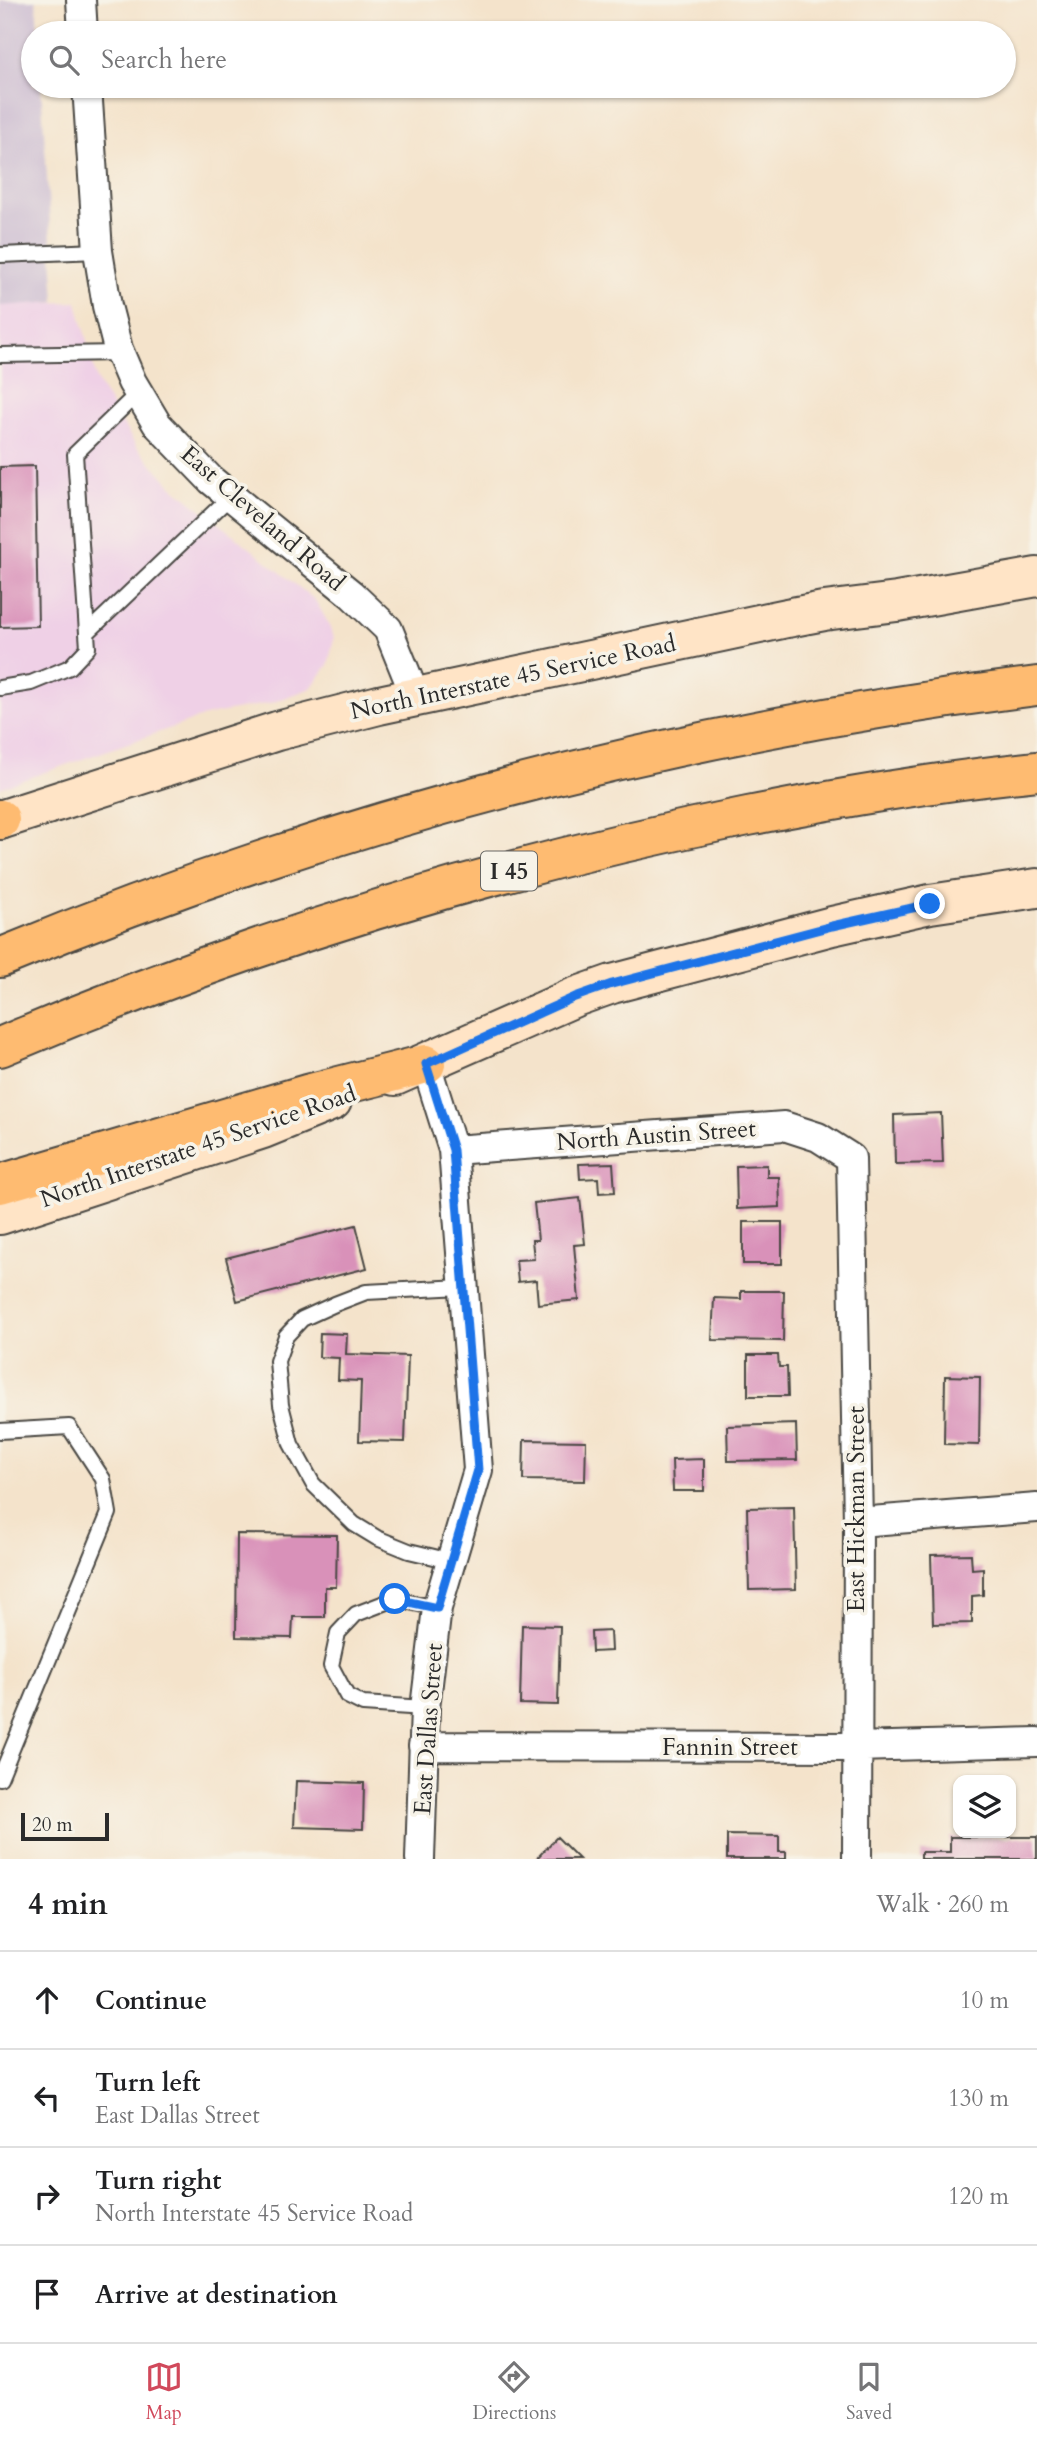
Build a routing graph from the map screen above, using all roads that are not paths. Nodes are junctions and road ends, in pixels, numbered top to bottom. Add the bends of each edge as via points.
1 (81, 0) edge
2 (82, 21) edge
3 (88, 98) edge
4 (98, 251) junction
5 (0, 255) edge
6 (120, 353) junction
7 (0, 355) edge
8 (138, 393) junction
9 (231, 496) junction
10 (1037, 577) edge
11 (87, 633) junction
12 (1037, 686) edge
13 (0, 688) edge
14 (416, 698) junction
15 (1037, 771) edge
16 (0, 820) edge
17 (1037, 888) edge
18 (0, 958) edge
19 (0, 1046) edge
20 (426, 1064) junction
21 (453, 1150) junction
22 (851, 1158) joint
23 (0, 1184) edge
24 (0, 1215) edge
25 (462, 1287) junction
26 (0, 1431) edge
27 (1037, 1508) edge
28 (858, 1522) junction
29 (452, 1561) junction
30 (437, 1608) junction
31 (425, 1708) junction
32 (1037, 1742) edge
33 (423, 1746) junction
34 (856, 1748) junction
35 (0, 1778) edge
36 (421, 1859) edge
37 (857, 1859) edge

1 - 2 street
3 - 4 street, East Cleveland Road
4 - 5 lane
4 - 6 street, East Cleveland Road
6 - 7 lane
6 - 8 street, East Cleveland Road
8 - 9 street, East Cleveland Road via 157,424
8 - 11 lane via 75,454
9 - 11 lane
9 - 14 street, East Cleveland Road via 388,629
10 - 14 main road, North Interstate 45 Service Road via 799,615
11 - 13 lane via 88,648 70,667 31,683
12 - 18 highway via 778,726 521,782 254,862
14 - 16 main road, North Interstate 45 Service Road via 277,731
15 - 19 highway, I 45 via 808,804 514,870 255,949
17 - 20 main road, North Interstate 45 Service Road via 844,923 612,984
20 - 21 street, East Dallas Street
20 - 23 highway
20 - 24 main road, North Interstate 45 Service Road via 263,1129
21 - 22 street, North Austin Street via 783,1126 818,1137
21 - 25 street, East Dallas Street
22 - 28 street, East Hickman Street
25 - 29 street, East Dallas Street via 478,1470
25 - 29 lane via 355,1296 302,1319 286,1335 277,1361 291,1444 313,1484 354,1524 377,1538
26 - 35 lane via 69,1427 103,1479 109,1513
27 - 28 street
28 - 34 street, East Hickman Street
29 - 30 street, East Dallas Street
30 - 31 street, East Dallas Street
30 - 31 lane via 395,1599 356,1614 338,1633 331,1665 347,1696 363,1704
31 - 33 street, East Dallas Street
32 - 34 street, Fannin Street
33 - 34 street, Fannin Street
33 - 36 street, East Dallas Street
34 - 37 street, East Hickman Street

